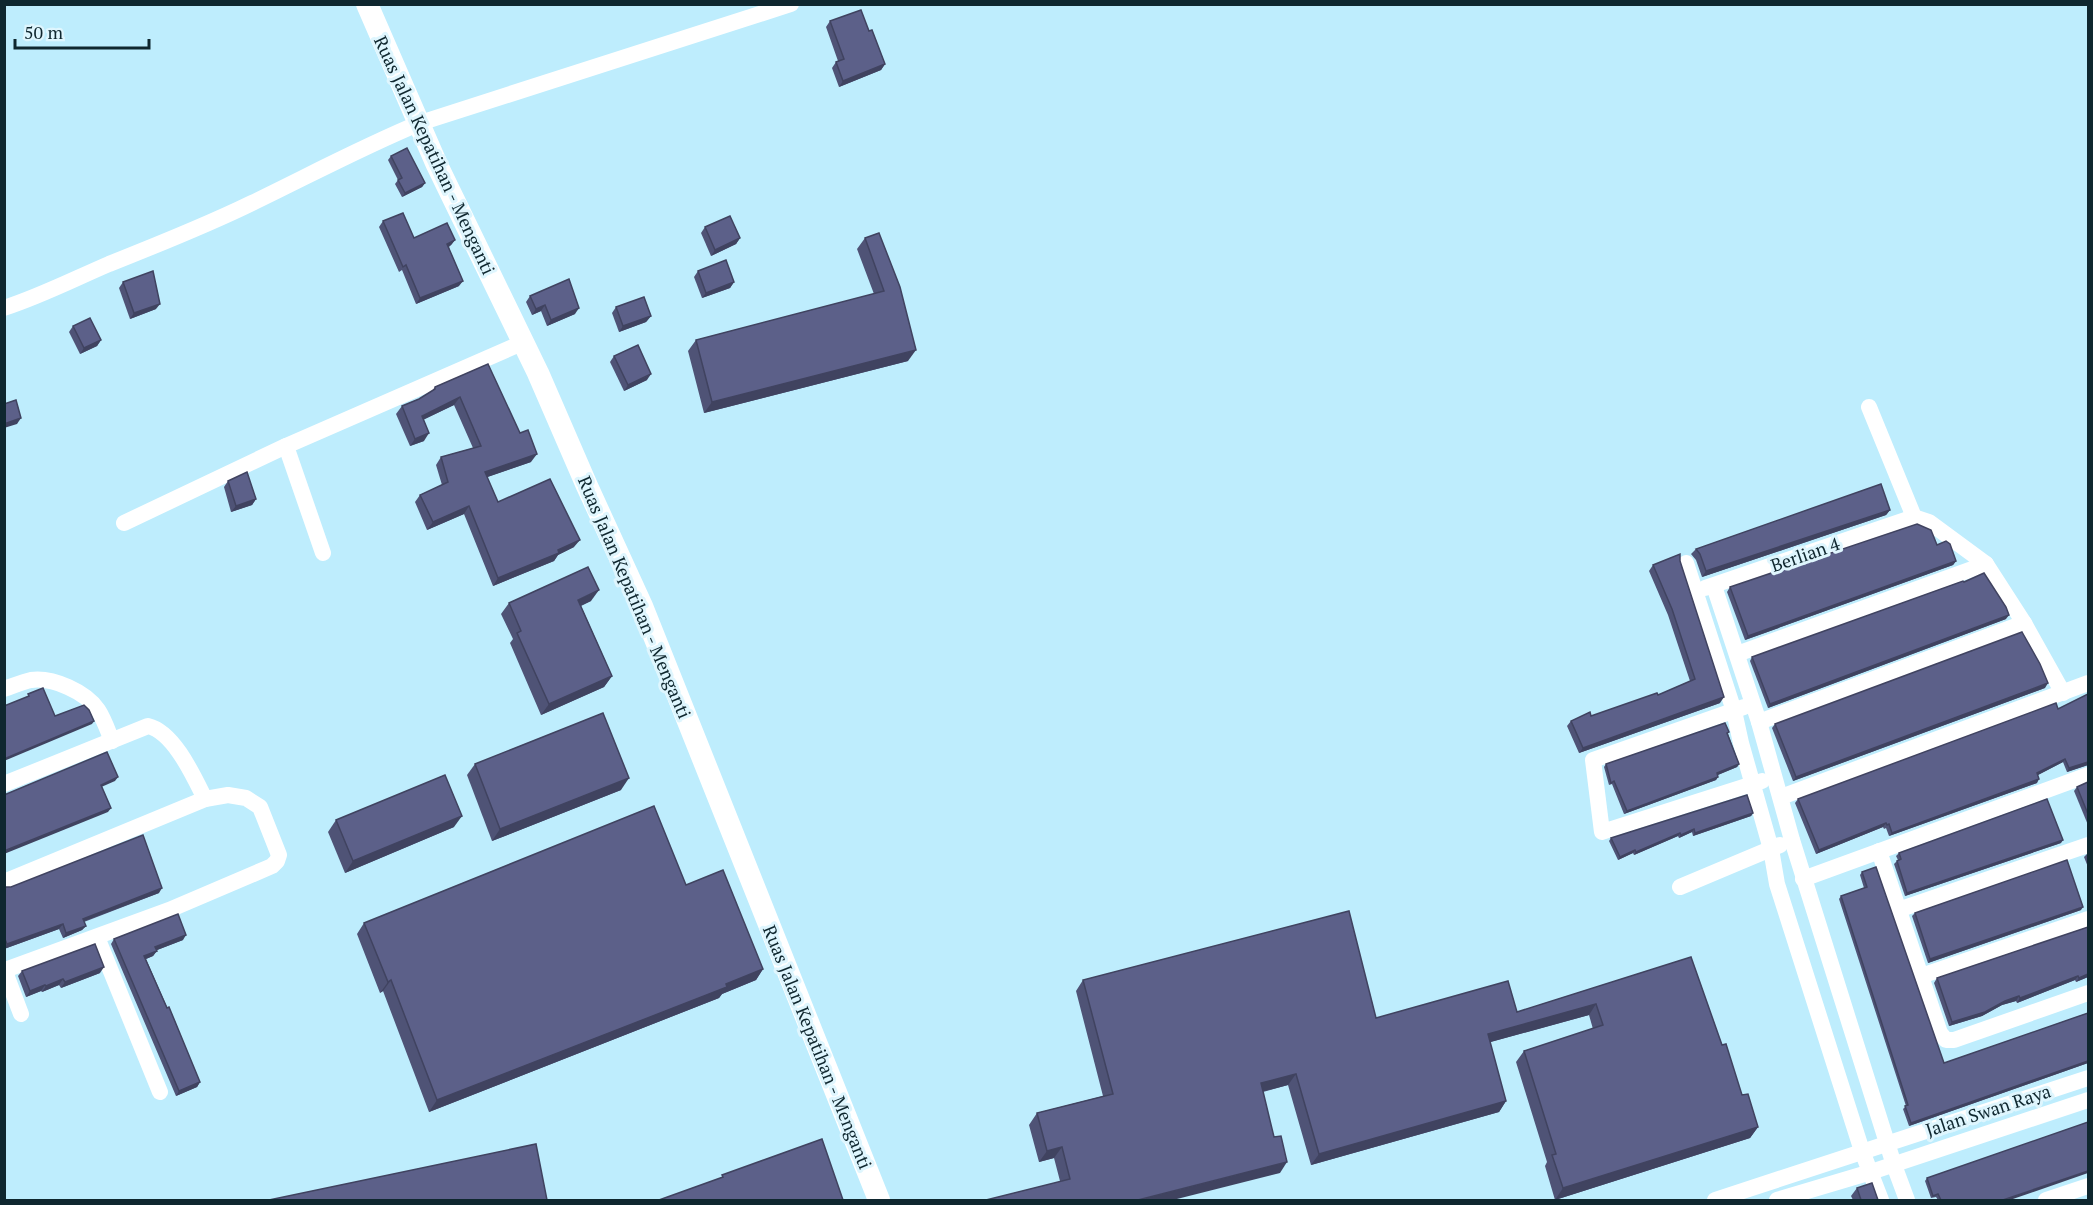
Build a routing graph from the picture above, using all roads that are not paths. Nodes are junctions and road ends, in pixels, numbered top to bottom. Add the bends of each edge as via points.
1 (367, 4) edge
2 (792, 4) edge
3 (420, 123) junction
4 (4, 308) edge
5 (522, 343) junction
6 (1869, 406) dead end
7 (286, 446) junction
8 (1914, 517) junction
9 (124, 524) dead end
10 (322, 553) dead end
11 (1686, 563) dead end
12 (1986, 564) junction
13 (1713, 586) junction
14 (1696, 591) junction
15 (2024, 624) junction
16 (1737, 654) junction
17 (2088, 684) edge
18 (4, 689) edge
19 (2063, 693) junction
20 (1753, 704) junction
21 (1734, 711) junction
22 (1759, 722) junction
23 (112, 741) junction
24 (2088, 775) edge
25 (1774, 776) junction
26 (4, 784) edge
27 (1754, 784) junction
28 (1781, 797) junction
29 (205, 799) junction
30 (1791, 840) junction
31 (2088, 845) edge
32 (1771, 849) junction
33 (1879, 850) junction
34 (1803, 879) junction
35 (4, 882) edge
36 (1680, 887) dead end
37 (1898, 910) junction
38 (2088, 919) edge
39 (97, 937) junction
40 (5, 970) edge
41 (1921, 976) junction
42 (1835, 979) junction
43 (1811, 987) junction
44 (2088, 993) edge
45 (21, 1014) dead end
46 (2088, 1077) edge
47 (160, 1092) dead end
48 (2088, 1100) edge
49 (1887, 1143) junction
50 (1862, 1151) junction
51 (1894, 1165) junction
52 (1871, 1172) junction
53 (1775, 1180) junction
54 (2088, 1186) edge
55 (879, 1200) edge
56 (1715, 1200) edge
57 (1779, 1200) edge
58 (1881, 1200) edge
59 (1907, 1200) edge
60 (2046, 1200) edge

1 - 3 main road, Ruas Jalan Kepatihan - Menganti
2 - 3 street
3 - 4 street via 175,238
3 - 5 main road, Ruas Jalan Kepatihan - Menganti
5 - 7 street
5 - 55 main road, Ruas Jalan Kepatihan - Menganti via 642,606
6 - 8 street
7 - 9 street
7 - 10 street
8 - 12 street via 1929,522
8 - 13 street, Berlian 4
11 - 14 street
12 - 15 street
12 - 16 street
13 - 14 street, Berlian 4
13 - 16 street
14 - 21 street
15 - 19 street
15 - 22 street
16 - 20 street
17 - 19 street
18 - 23 street via 34,680 52,681 72,690 93,704
19 - 28 street
20 - 21 street
20 - 22 street
21 - 27 street
21 - 27 street via 1593,760 1602,832
22 - 25 street
23 - 26 street
23 - 29 street via 148,726 163,732 181,755
24 - 33 street
25 - 27 street
25 - 28 street
27 - 32 street
28 - 30 street
29 - 35 street
29 - 39 street via 228,795 246,798 260,807 277,846 277,861 179,906
30 - 32 street
30 - 34 street
31 - 37 street
32 - 36 street
32 - 43 street via 1777,884
33 - 34 street
33 - 37 street
34 - 42 street
37 - 41 street
38 - 41 street
39 - 40 street
39 - 47 street
40 - 45 street
41 - 44 street via 1940,1033 1946,1040
42 - 43 street
42 - 49 street
43 - 50 street
46 - 49 street, Jalan Swan Raya
48 - 51 street, Jalan Swan Raya
49 - 50 street, Jalan Swan Raya
49 - 51 street
50 - 52 street
50 - 53 street, Jalan Swan Raya
51 - 52 street, Jalan Swan Raya
51 - 59 street
52 - 57 street, Jalan Swan Raya
52 - 58 street
53 - 56 street, Jalan Swan Raya
53 - 57 street
54 - 60 street

